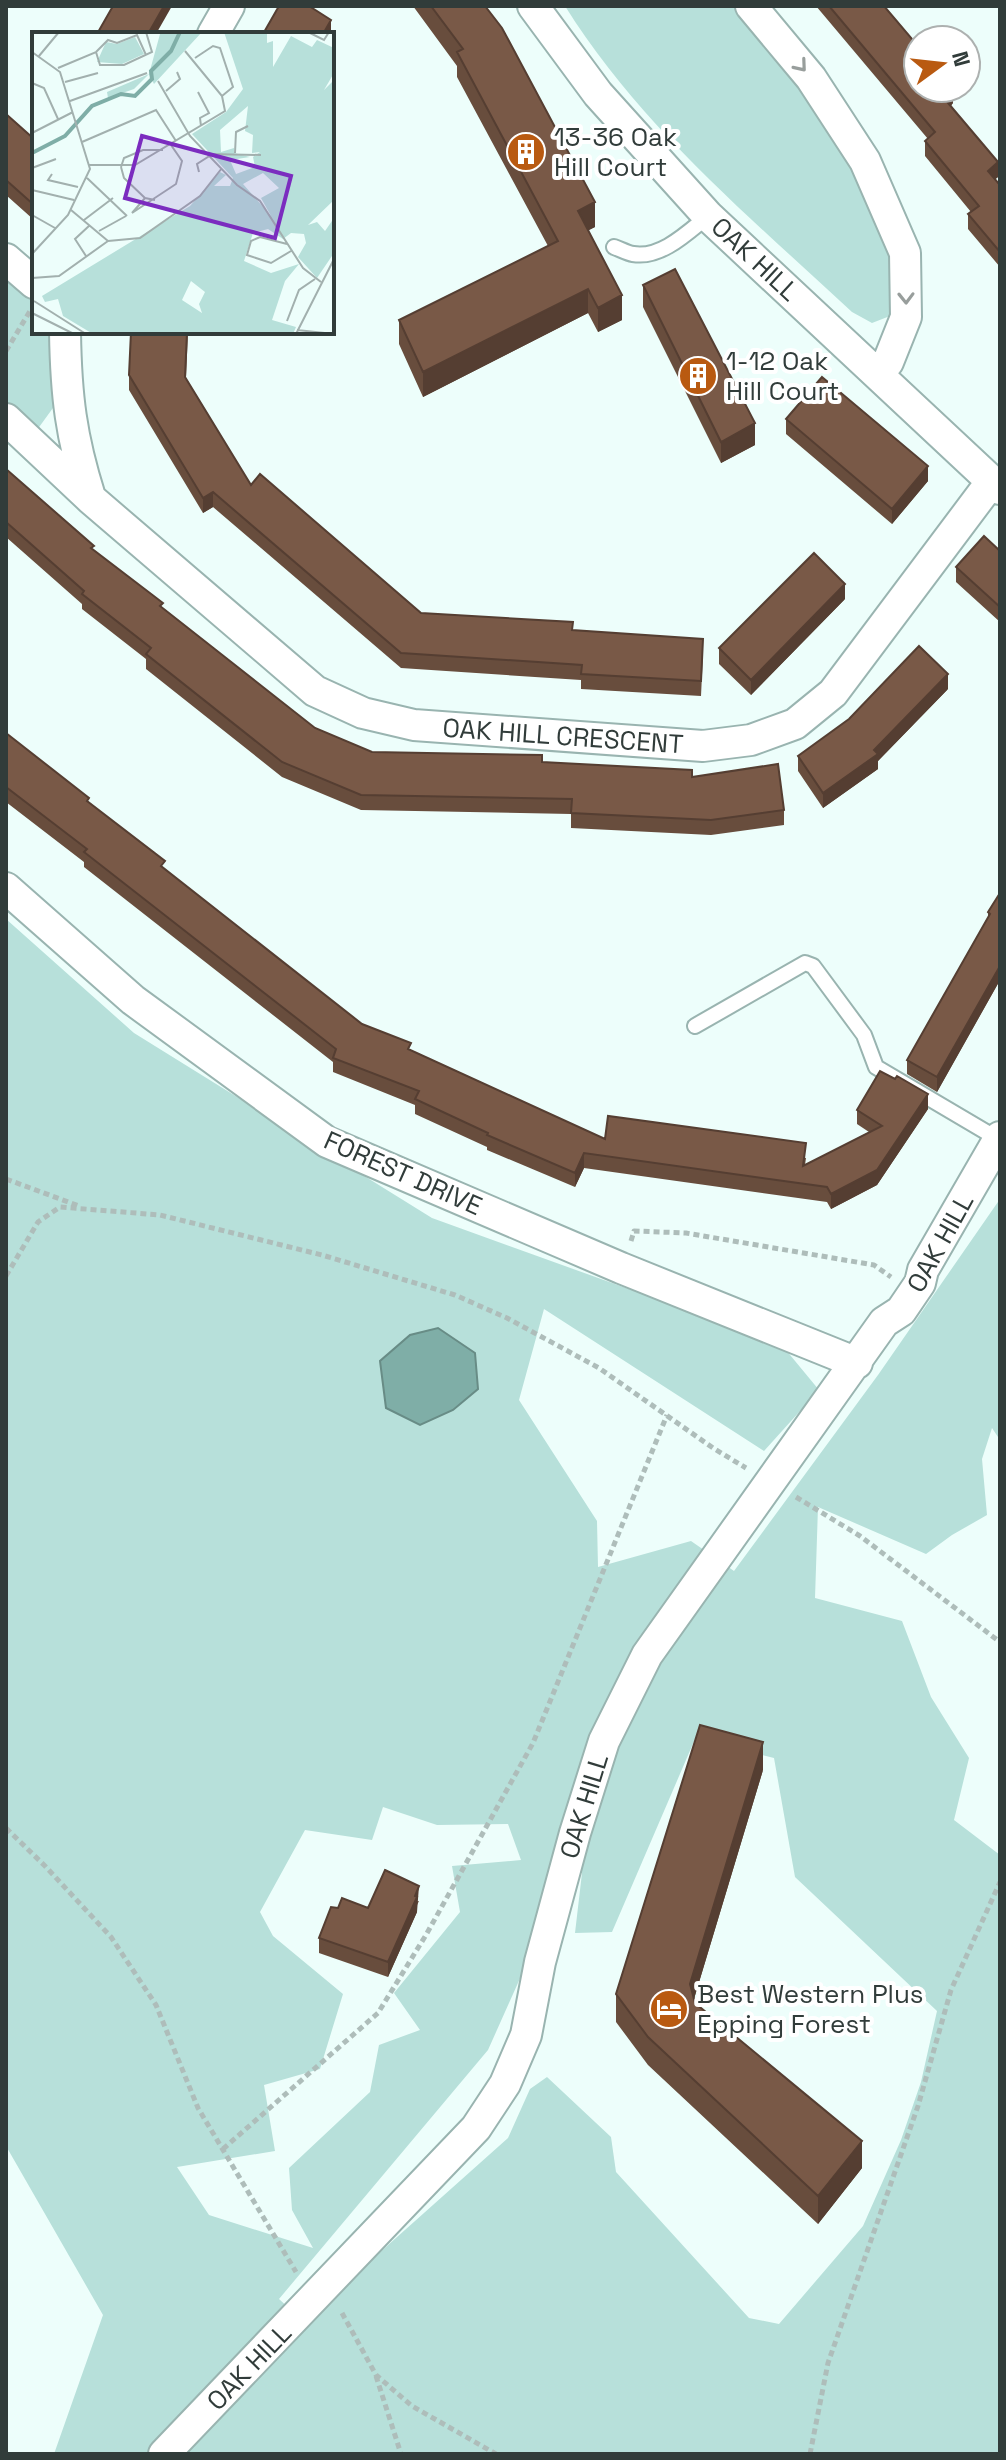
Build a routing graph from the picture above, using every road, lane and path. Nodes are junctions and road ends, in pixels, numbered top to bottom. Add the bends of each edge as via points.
1 (229, 6) edge
2 (533, 6) edge
3 (751, 6) edge
4 (214, 32) edge
5 (708, 216) junction
6 (614, 247) dead end
7 (6, 259) edge
8 (32, 281) edge
9 (32, 308) edge
10 (65, 334) edge
11 (6, 351) edge
12 (877, 374) junction
13 (6, 419) edge
14 (996, 485) edge
15 (91, 499) junction
16 (6, 888) edge
17 (695, 1026) dead end
18 (999, 1138) edge
19 (6, 1179) edge
20 (87, 1209) junction
21 (874, 1265) dead end
22 (621, 1268) junction
23 (6, 1276) edge
24 (857, 1363) junction
25 (667, 1415) junction
26 (770, 1481) junction
27 (1000, 1642) edge
28 (6, 1828) edge
29 (1000, 1882) edge
30 (223, 2149) junction
31 (334, 2277) junction
32 (313, 2301) junction
33 (376, 2375) junction
34 (164, 2454) edge
35 (401, 2454) edge
36 (496, 2454) edge
37 (810, 2454) edge

1 - 4 street
2 - 5 street, OAK HILL via 598,94
3 -> 12 street via 811,78 865,161 905,253 906,317 888,362
5 - 6 lane via 655,252 634,254
5 - 12 street, OAK HILL
7 - 8 street
9 - 11 path
10 - 15 street via 74,447
12 - 14 street, OAK HILL
13 - 15 street, OAK HILL CRESCENT
14 - 15 street, OAK HILL CRESCENT via 833,693 795,724 751,740 703,746 414,725 363,713 315,691
16 - 22 street, FOREST DRIVE via 133,1000 327,1142
17 - 18 lane via 805,963 813,966 864,1035 876,1067
18 - 24 street, OAK HILL via 920,1283 901,1311 884,1322
19 - 20 path
20 - 23 path via 60,1207 38,1222
20 - 25 path via 160,1215 455,1295 599,1368
21 - 22 path via 686,1233 634,1231
22 - 24 street, FOREST DRIVE
24 - 26 street, OAK HILL
25 - 26 path
25 - 30 path via 533,1743 426,1935 378,2013
26 - 27 path via 860,1536
26 - 31 street, OAK HILL via 647,1655 604,1741 548,1933 526,2035 505,2084 476,2128
28 - 30 path via 111,1937 156,2005 198,2108
29 - 37 path via 951,1990 918,2106 828,2363
30 - 32 path
31 - 32 street, OAK HILL
31 - 33 path via 343,2316
32 - 34 street, OAK HILL
33 - 35 path
33 - 36 path via 412,2406

